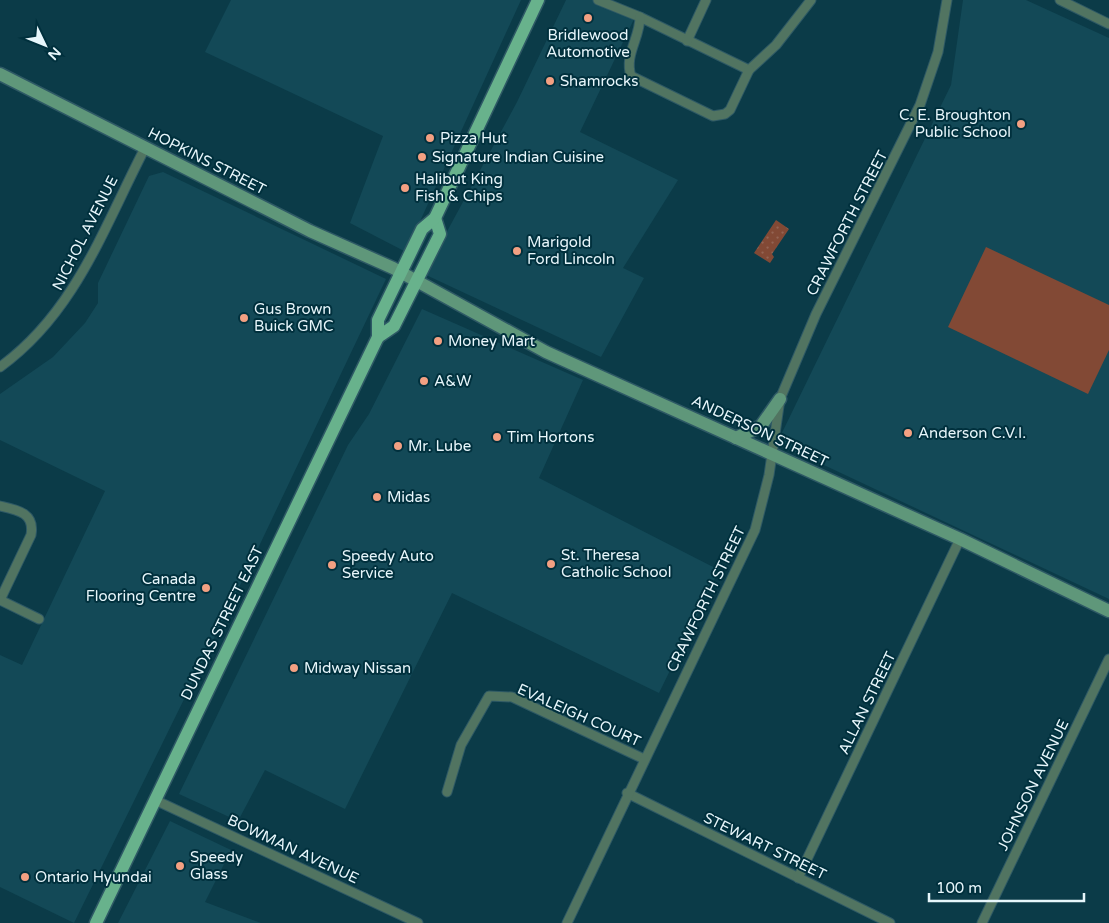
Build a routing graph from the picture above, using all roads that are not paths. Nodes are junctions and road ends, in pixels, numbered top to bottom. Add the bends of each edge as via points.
1 (538, 0) edge
2 (598, 0) edge
3 (706, 0) edge
4 (810, 0) edge
5 (947, 0) edge
6 (1060, 0) edge
7 (640, 17) junction
8 (1109, 24) edge
9 (687, 41) junction
10 (749, 70) junction
11 (0, 74) edge
12 (144, 148) junction
13 (435, 218) junction
14 (401, 273) junction
15 (416, 282) junction
16 (378, 337) junction
17 (0, 367) edge
18 (780, 399) junction
19 (736, 438) junction
20 (770, 455) junction
21 (0, 506) edge
22 (960, 539) junction
23 (0, 600) edge
24 (1109, 611) edge
25 (39, 619) dead end
26 (1109, 659) edge
27 (644, 759) junction
28 (447, 792) dead end
29 (628, 793) junction
30 (155, 800) junction
31 (798, 878) junction
32 (96, 923) edge
33 (418, 923) edge
34 (567, 923) edge
35 (890, 923) edge
36 (982, 923) edge

1 - 13 main road, DUNDAS STREET EAST
2 - 7 street
3 - 9 street
4 - 10 street via 776,45
5 - 18 street, CRAWFORTH STREET via 938,52 920,105 816,314
6 - 8 street
7 - 9 street
7 - 10 street via 640,30 627,66 631,76 704,112 717,116 730,110
9 - 10 street
11 - 12 main road, HOPKINS STREET
12 - 14 main road, HOPKINS STREET
12 - 17 street, NICHOL AVENUE via 92,256 66,301 36,336
13 - 14 main road, DUNDAS STREET EAST via 422,229
13 - 15 main road, DUNDAS STREET EAST via 440,234
14 - 15 main road, ANDERSON STREET
14 - 16 main road, DUNDAS STREET EAST via 378,320
15 - 16 main road, DUNDAS STREET EAST via 394,326
15 - 19 main road, ANDERSON STREET via 546,352
16 - 30 main road, DUNDAS STREET EAST
18 - 19 main road via 761,426
18 - 20 street, CRAWFORTH STREET
19 - 20 main road, ANDERSON STREET
20 - 22 main road, ANDERSON STREET
20 - 27 street, CRAWFORTH STREET via 755,530
21 - 23 street via 22,512 32,527
22 - 24 main road, ANDERSON STREET
22 - 31 street, ALLAN STREET
23 - 25 street
26 - 36 street, JOHNSON AVENUE
27 - 28 street, EVALEIGH COURT via 512,697 488,696 461,745
27 - 29 street, CRAWFORTH STREET
29 - 31 street, STEWART STREET
29 - 34 street, CRAWFORTH STREET
30 - 32 main road, DUNDAS STREET EAST
30 - 33 street, BOWMAN AVENUE
31 - 35 street, STEWART STREET

